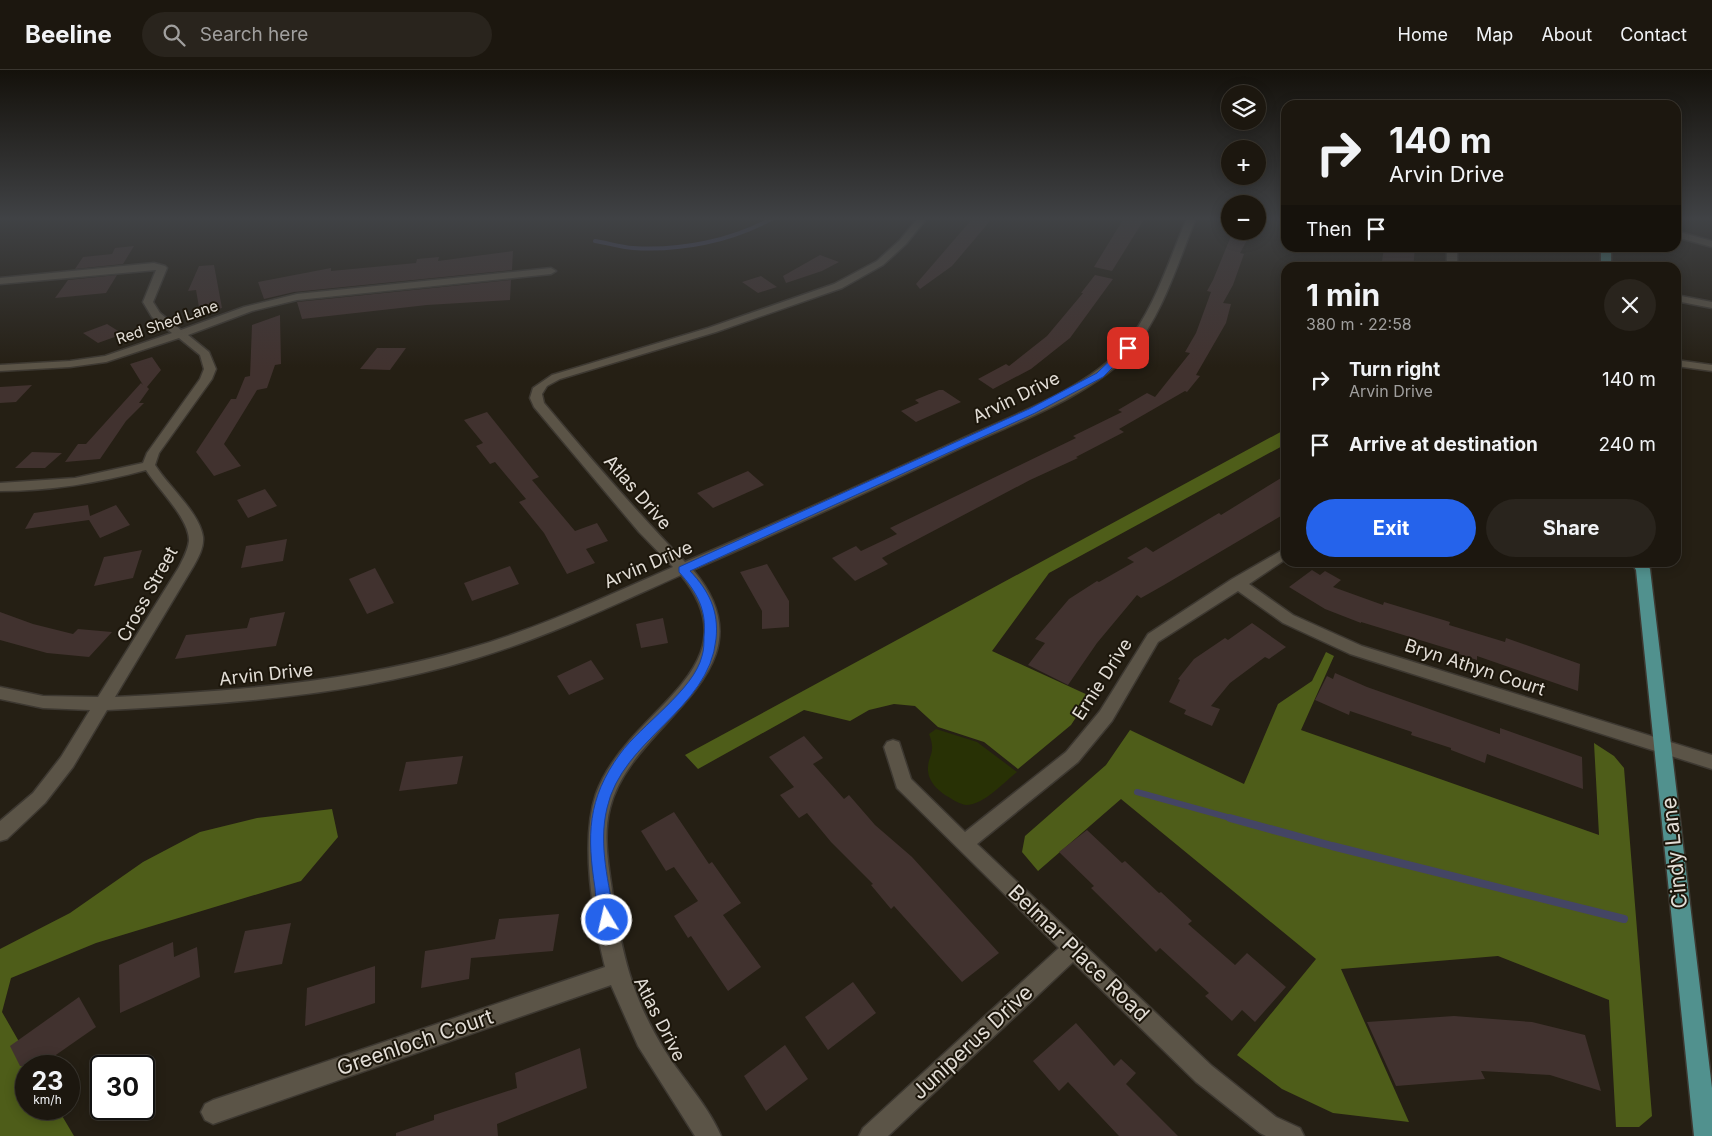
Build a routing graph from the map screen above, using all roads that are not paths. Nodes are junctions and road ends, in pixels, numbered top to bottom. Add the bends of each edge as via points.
1 (136, 268) edge
2 (161, 268) edge
3 (872, 268) edge
4 (1171, 268) edge
5 (551, 271) dead end
6 (0, 281) edge
7 (1681, 299) edge
8 (1712, 305) edge
9 (180, 334) junction
10 (1681, 364) edge
11 (0, 368) edge
12 (1712, 368) edge
13 (149, 465) junction
14 (0, 487) edge
15 (1281, 556) edge
16 (1642, 567) edge
17 (683, 570) junction
18 (1237, 583) junction
19 (0, 693) edge
20 (105, 704) junction
21 (893, 746) dead end
22 (1662, 747) junction
23 (1712, 762) edge
24 (0, 833) edge
25 (964, 844) junction
26 (1074, 948) junction
27 (617, 973) junction
28 (213, 1112) dead end
29 (709, 1136) edge
30 (871, 1136) edge
31 (1292, 1136) edge
32 (1706, 1136) edge

1 - 6 street
2 - 9 street via 148,302 156,316
3 - 17 street, Atlas Drive via 847,282 712,330 556,377 538,388 535,397 538,404 645,531
4 - 17 street, Arvin Drive via 1152,311 1128,348 1100,375 1032,411
5 - 9 street, Red Shed Lane via 297,297 248,309
7 - 8 street
9 - 11 street, Red Shed Lane via 106,359
9 - 13 street via 205,354 210,369 153,453
10 - 12 street
13 - 14 street via 61,484
13 - 20 street, Cross Street via 190,521 196,536 195,545 186,568
15 - 18 street, Ernie Drive
16 - 22 main road, Cindy Lane
17 - 20 street, Arvin Drive via 529,634 416,669 323,687 209,699
17 - 27 street, Atlas Drive via 697,584 706,601 712,623 708,657 681,698 625,757 610,781 597,821 596,849
18 - 22 street, Bryn Athyn Court via 1288,618 1356,650
18 - 25 street, Ernie Drive via 1152,638 1106,716 1072,757
19 - 20 street, Arvin Drive via 43,702
20 - 24 street, Cross Street via 54,780
21 - 25 street, Belmar Place Road via 903,783
22 - 23 street, Bryn Athyn Court
22 - 32 main road, Cindy Lane
25 - 26 street, Belmar Place Road
26 - 30 street, Juniperus Drive
26 - 31 street, Belmar Place Road via 1204,1074 1268,1125
27 - 28 street, Greenloch Court
27 - 29 street, Atlas Drive via 653,1054

